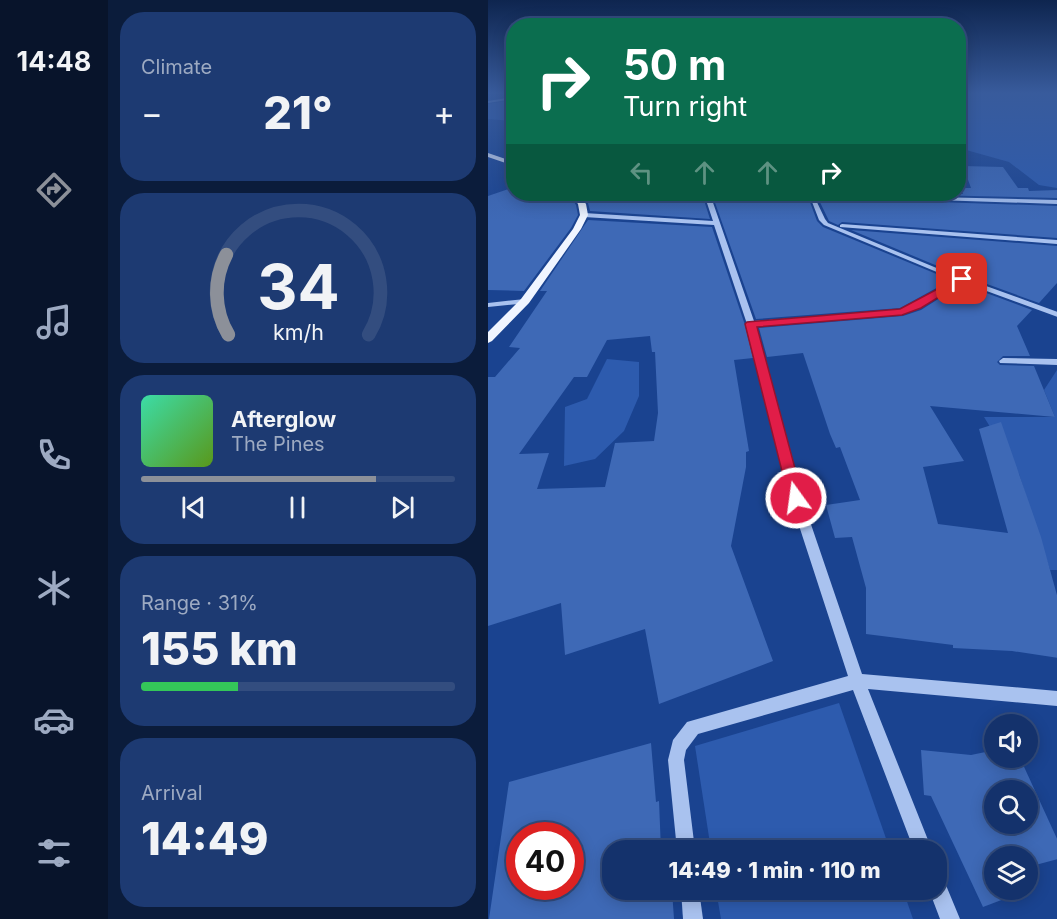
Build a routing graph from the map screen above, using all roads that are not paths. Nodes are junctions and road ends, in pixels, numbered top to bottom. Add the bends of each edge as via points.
1 (488, 155) edge
2 (506, 161) edge
3 (966, 199) edge
4 (580, 201) edge
5 (710, 201) edge
6 (814, 201) edge
7 (1058, 202) edge
8 (584, 215) junction
9 (718, 224) junction
10 (832, 226) junction
11 (1058, 242) edge
12 (962, 279) junction
13 (525, 302) junction
14 (488, 305) edge
15 (1058, 315) edge
16 (751, 324) junction
17 (488, 339) edge
18 (1003, 361) dead end
19 (1058, 362) edge
20 (857, 681) junction
21 (1058, 699) edge
22 (685, 840) edge
23 (919, 840) edge
24 (691, 900) edge
25 (942, 900) edge
26 (694, 919) edge
27 (950, 919) edge

1 - 2 main road
3 - 7 street
4 - 8 main road
5 - 9 street
6 - 10 street via 822,220
8 - 9 street
8 - 13 main road
9 - 16 street
10 - 11 street
10 - 12 street
12 - 15 street
12 - 16 street via 902,312
13 - 14 street
13 - 17 main road
16 - 20 street via 796,498
18 - 19 street
20 - 21 street
20 - 22 street via 693,728 685,735 676,760
20 - 23 street
24 - 26 street
25 - 27 street

